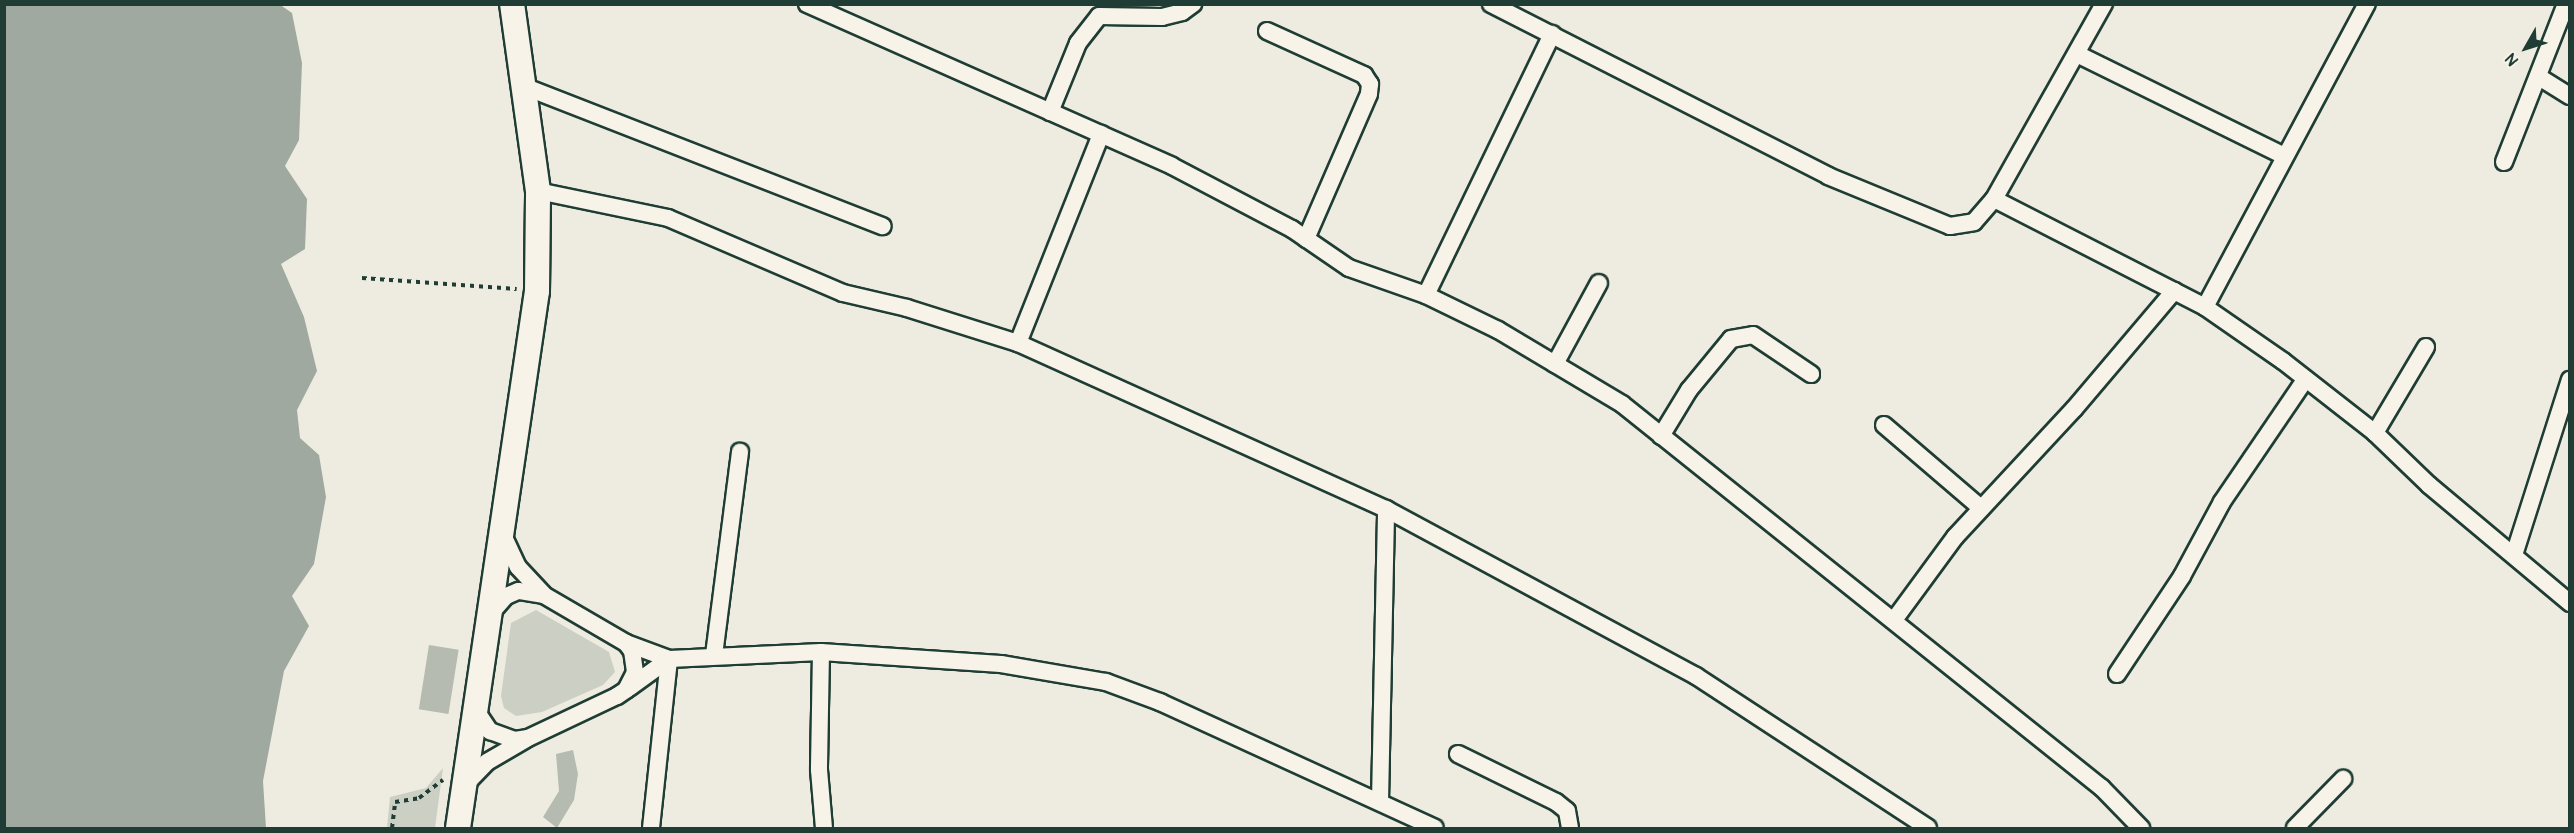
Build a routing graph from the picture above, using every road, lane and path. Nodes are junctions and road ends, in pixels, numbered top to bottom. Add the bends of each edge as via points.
1 (512, 4) edge
2 (1193, 4) edge
3 (1491, 4) edge
4 (2104, 4) edge
5 (2367, 4) edge
6 (2566, 4) edge
7 (808, 5) edge
8 (1521, 11) edge
9 (1267, 31) dead end
10 (1552, 34) junction
11 (2077, 54) junction
12 (2539, 77) junction
13 (523, 86) junction
14 (2570, 96) edge
15 (1050, 112) junction
16 (1101, 134) junction
17 (2284, 156) junction
18 (2504, 162) dead end
19 (538, 191) junction
20 (1994, 199) junction
21 (883, 226) dead end
22 (1306, 239) junction
23 (362, 278) dead end
24 (1599, 283) dead end
25 (537, 291) junction
26 (2174, 291) junction
27 (1426, 295) junction
28 (2205, 307) junction
29 (1018, 343) junction
30 (2426, 347) dead end
31 (1555, 364) junction
32 (1811, 374) dead end
33 (2305, 380) junction
34 (2570, 380) edge
35 (1884, 425) dead end
36 (2375, 433) junction
37 (1661, 436) junction
38 (740, 452) dead end
39 (1981, 507) junction
40 (1386, 510) junction
41 (503, 535) junction
42 (2514, 555) junction
43 (544, 595) junction
44 (2570, 603) edge
45 (491, 613) junction
46 (1894, 621) junction
47 (626, 643) junction
48 (821, 652) junction
49 (714, 655) junction
50 (669, 660) junction
51 (2117, 674) dead end
52 (626, 690) junction
53 (475, 709) junction
54 (528, 738) junction
55 (1458, 754) dead end
56 (2343, 779) dead end
57 (455, 780) junction
58 (1380, 801) junction
59 (392, 828) edge
60 (458, 828) edge
61 (651, 828) edge
62 (824, 828) edge
63 (1435, 828) edge
64 (1570, 828) edge
65 (1928, 828) edge
66 (2140, 828) edge
67 (2295, 828) edge

1 - 13 street
2 - 15 street via 1182,12 1162,17 1099,16 1078,43
3 - 8 street
4 - 11 street
5 - 17 street
6 - 12 street
7 - 15 street
8 - 10 street
9 - 22 street via 1364,75 1370,84 1370,94
10 - 20 street via 1740,134 1934,220 1964,226 1984,213
10 - 27 street
11 - 17 street
11 - 20 street
12 - 14 street
12 - 18 street
13 - 19 street
13 - 21 street
15 - 16 street
16 - 22 street via 1234,197
16 - 29 street
17 - 28 street
19 - 25 street
19 - 29 street via 668,218 843,293 907,308
20 - 26 street
22 - 27 street via 1349,268
23 - 25 path
24 - 31 street
25 - 41 street
26 - 28 street
26 - 39 street via 2074,409
27 - 31 street
28 - 33 street
29 - 40 street
30 - 36 street
31 - 37 street via 1622,404
32 - 37 street via 1753,335 1731,339 1689,390
33 - 36 street
33 - 51 street via 2222,502 2182,576
34 - 42 street
35 - 39 street
36 - 42 street via 2429,485
37 - 46 street
38 - 49 street
39 - 46 street via 1939,556
40 - 58 street
40 - 65 street via 1696,676
41 - 43 street via 518,567
41 - 45 street
42 - 44 street
43 - 45 street via 518,591 501,600
43 - 47 street
45 - 53 street
46 - 66 street via 2102,788
47 - 50 street
47 - 52 street via 635,672
48 - 49 street
48 - 58 street via 1001,664 1106,682 1160,702
48 - 62 street via 819,770
49 - 50 street
50 - 52 street
50 - 61 street
52 - 54 street
53 - 54 street via 490,732 515,740
53 - 57 street
54 - 57 street
55 - 64 street via 1556,802 1567,812
56 - 67 street
57 - 59 path via 426,794 395,802
57 - 60 street
58 - 63 street

